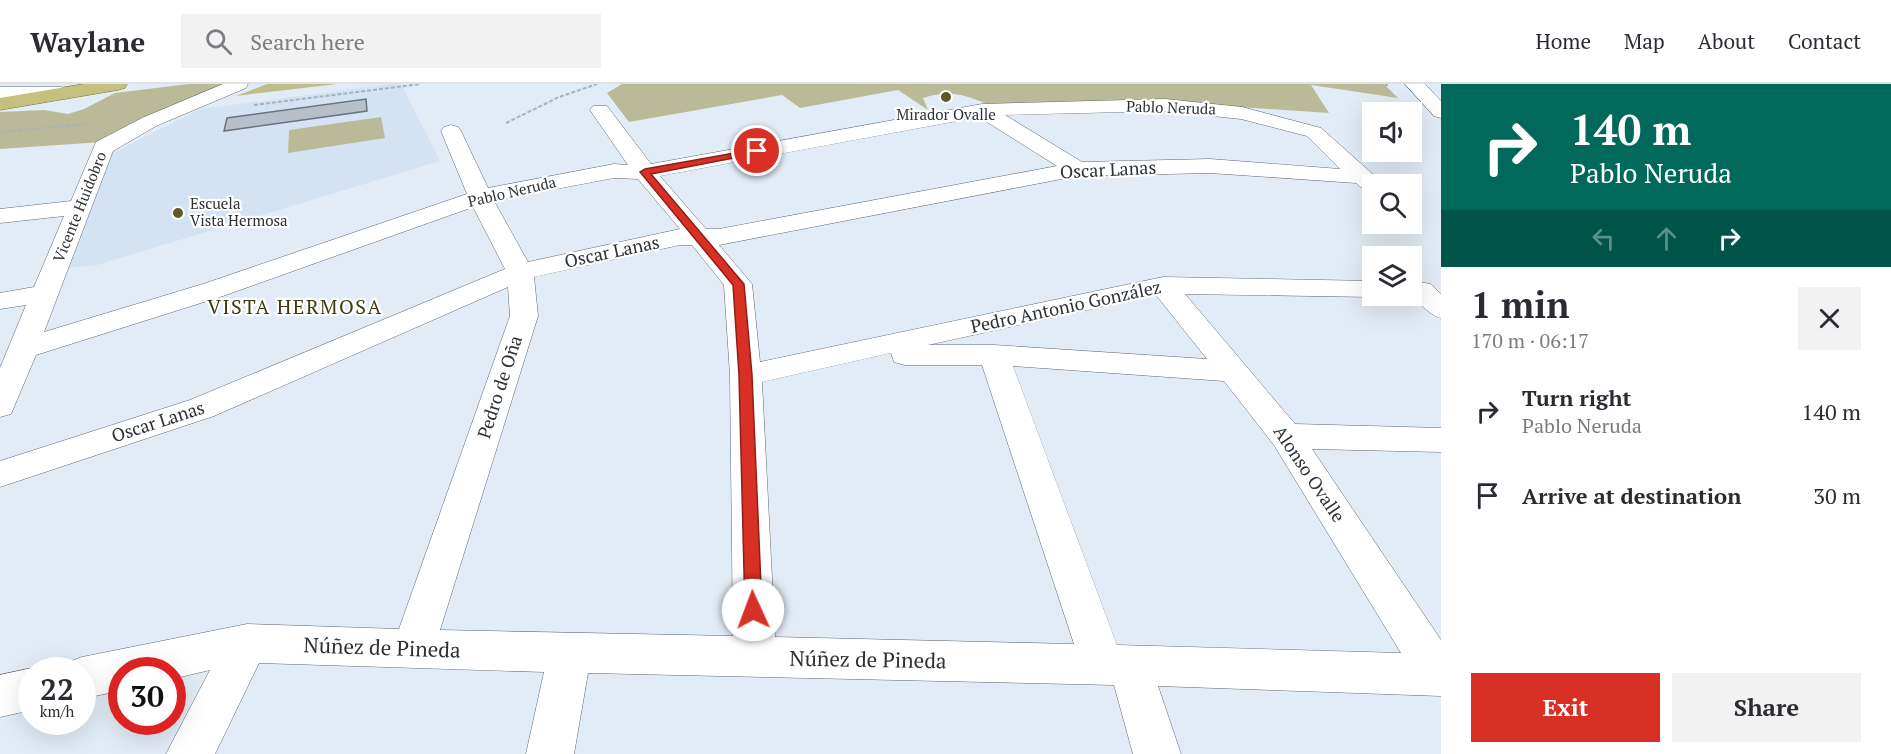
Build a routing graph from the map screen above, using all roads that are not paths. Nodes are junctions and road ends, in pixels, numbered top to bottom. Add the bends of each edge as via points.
1 (118, 84) edge
2 (239, 84) edge
3 (1414, 84) edge
4 (0, 93) edge
5 (61, 93) junction
6 (599, 97) edge
7 (0, 104) edge
8 (982, 110) junction
9 (1441, 112) edge
10 (450, 131) dead end
11 (1077, 169) junction
12 (645, 172) junction
13 (1362, 176) edge
14 (1362, 180) edge
15 (480, 197) junction
16 (80, 207) junction
17 (0, 216) edge
18 (698, 237) junction
19 (520, 272) junction
20 (1163, 285) junction
21 (1362, 289) edge
22 (45, 294) junction
23 (1422, 294) edge
24 (0, 301) edge
25 (1441, 309) edge
26 (23, 349) junction
27 (994, 355) junction
28 (834, 356) junction
29 (1233, 371) junction
30 (746, 375) junction
31 (0, 406) edge
32 (1286, 436) junction
33 (1441, 440) edge
34 (0, 474) edge
35 (247, 643) junction
36 (413, 649) junction
37 (570, 652) junction
38 (755, 657) junction
39 (1116, 665) junction
40 (96, 675) edge
41 (1440, 675) edge
42 (18, 692) edge
43 (0, 696) edge
44 (190, 754) edge
45 (550, 754) edge
46 (1157, 754) edge

1 - 5 main road
2 - 16 street, Vicente Huidobro via 149,122 104,147
3 - 9 street
4 - 5 street
5 - 7 main road
6 - 12 street
8 - 11 street
8 - 12 street, Pablo Neruda
8 - 13 street, Pablo Neruda via 1166,105 1242,113 1314,132
10 - 15 street, Pedro de Oña
11 - 14 street, Oscar Lanas via 1210,166
11 - 18 street, Oscar Lanas via 719,237
12 - 15 street, Pablo Neruda via 614,171
12 - 18 street
15 - 19 street, Pedro de Oña
15 - 26 street, Pablo Neruda via 213,290
16 - 17 street
16 - 22 street, Vicente Huidobro
18 - 19 street, Oscar Lanas via 680,237
18 - 30 street via 738,284
19 - 34 street, Oscar Lanas via 202,408
19 - 36 street, Pedro de Oña via 524,316
20 - 21 street, Pedro Antonio González
20 - 28 street, Pedro Antonio González
20 - 29 street, Alonso Ovalle
22 - 24 street
22 - 26 street, Vicente Huidobro
23 - 25 street
26 - 31 street, Vicente Huidobro
27 - 28 street, Pedro Antonio González
27 - 29 street, Pedro Antonio González
27 - 39 street
28 - 30 street, Pedro Antonio González
29 - 32 street, Alonso Ovalle
30 - 38 street
32 - 33 street
32 - 41 street, Alonso Ovalle
35 - 36 street, Núñez de Pineda
35 - 40 street, Núñez de Pineda
35 - 44 street
36 - 37 street, Núñez de Pineda
37 - 38 street, Núñez de Pineda
37 - 45 street
38 - 39 street, Núñez de Pineda
39 - 41 street, Núñez de Pineda
39 - 46 street
42 - 43 street

